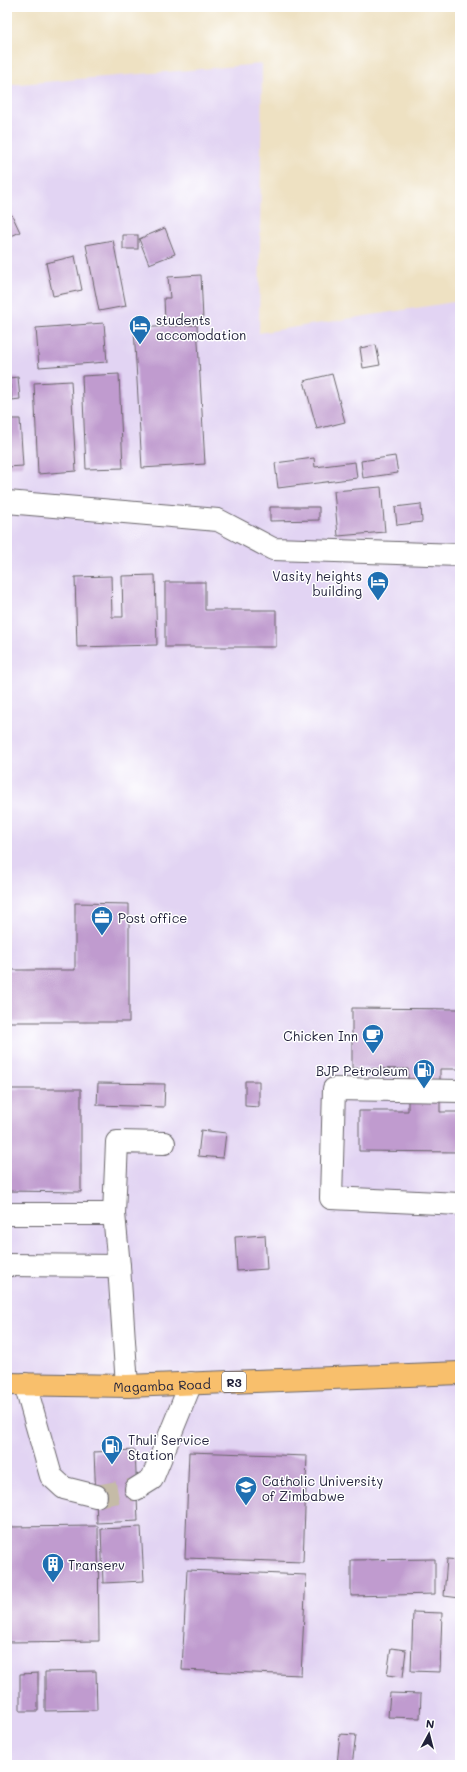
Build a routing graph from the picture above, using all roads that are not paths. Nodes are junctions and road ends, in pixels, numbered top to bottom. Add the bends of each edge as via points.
1 (7, 502) edge
2 (460, 555) edge
3 (460, 1091) edge
4 (164, 1143) dead end
5 (460, 1204) edge
6 (7, 1214) edge
7 (114, 1214) junction
8 (7, 1265) edge
9 (119, 1266) junction
10 (460, 1373) edge
11 (16, 1384) edge
12 (191, 1384) junction
13 (127, 1386) junction
14 (136, 1489) tunnel mouth
15 (96, 1496) tunnel mouth

1 - 2 lane via 218,520 273,549
3 - 5 lane via 334,1089 331,1198
4 - 7 lane via 117,1142
6 - 7 lane
7 - 9 lane
8 - 9 lane
9 - 13 lane
10 - 12 highway, Magamba Road / R3
11 - 13 highway, Magamba Road / R3
11 - 15 lane via 51,1476 64,1488
12 - 13 highway, Magamba Road / R3
12 - 14 lane via 152,1479

